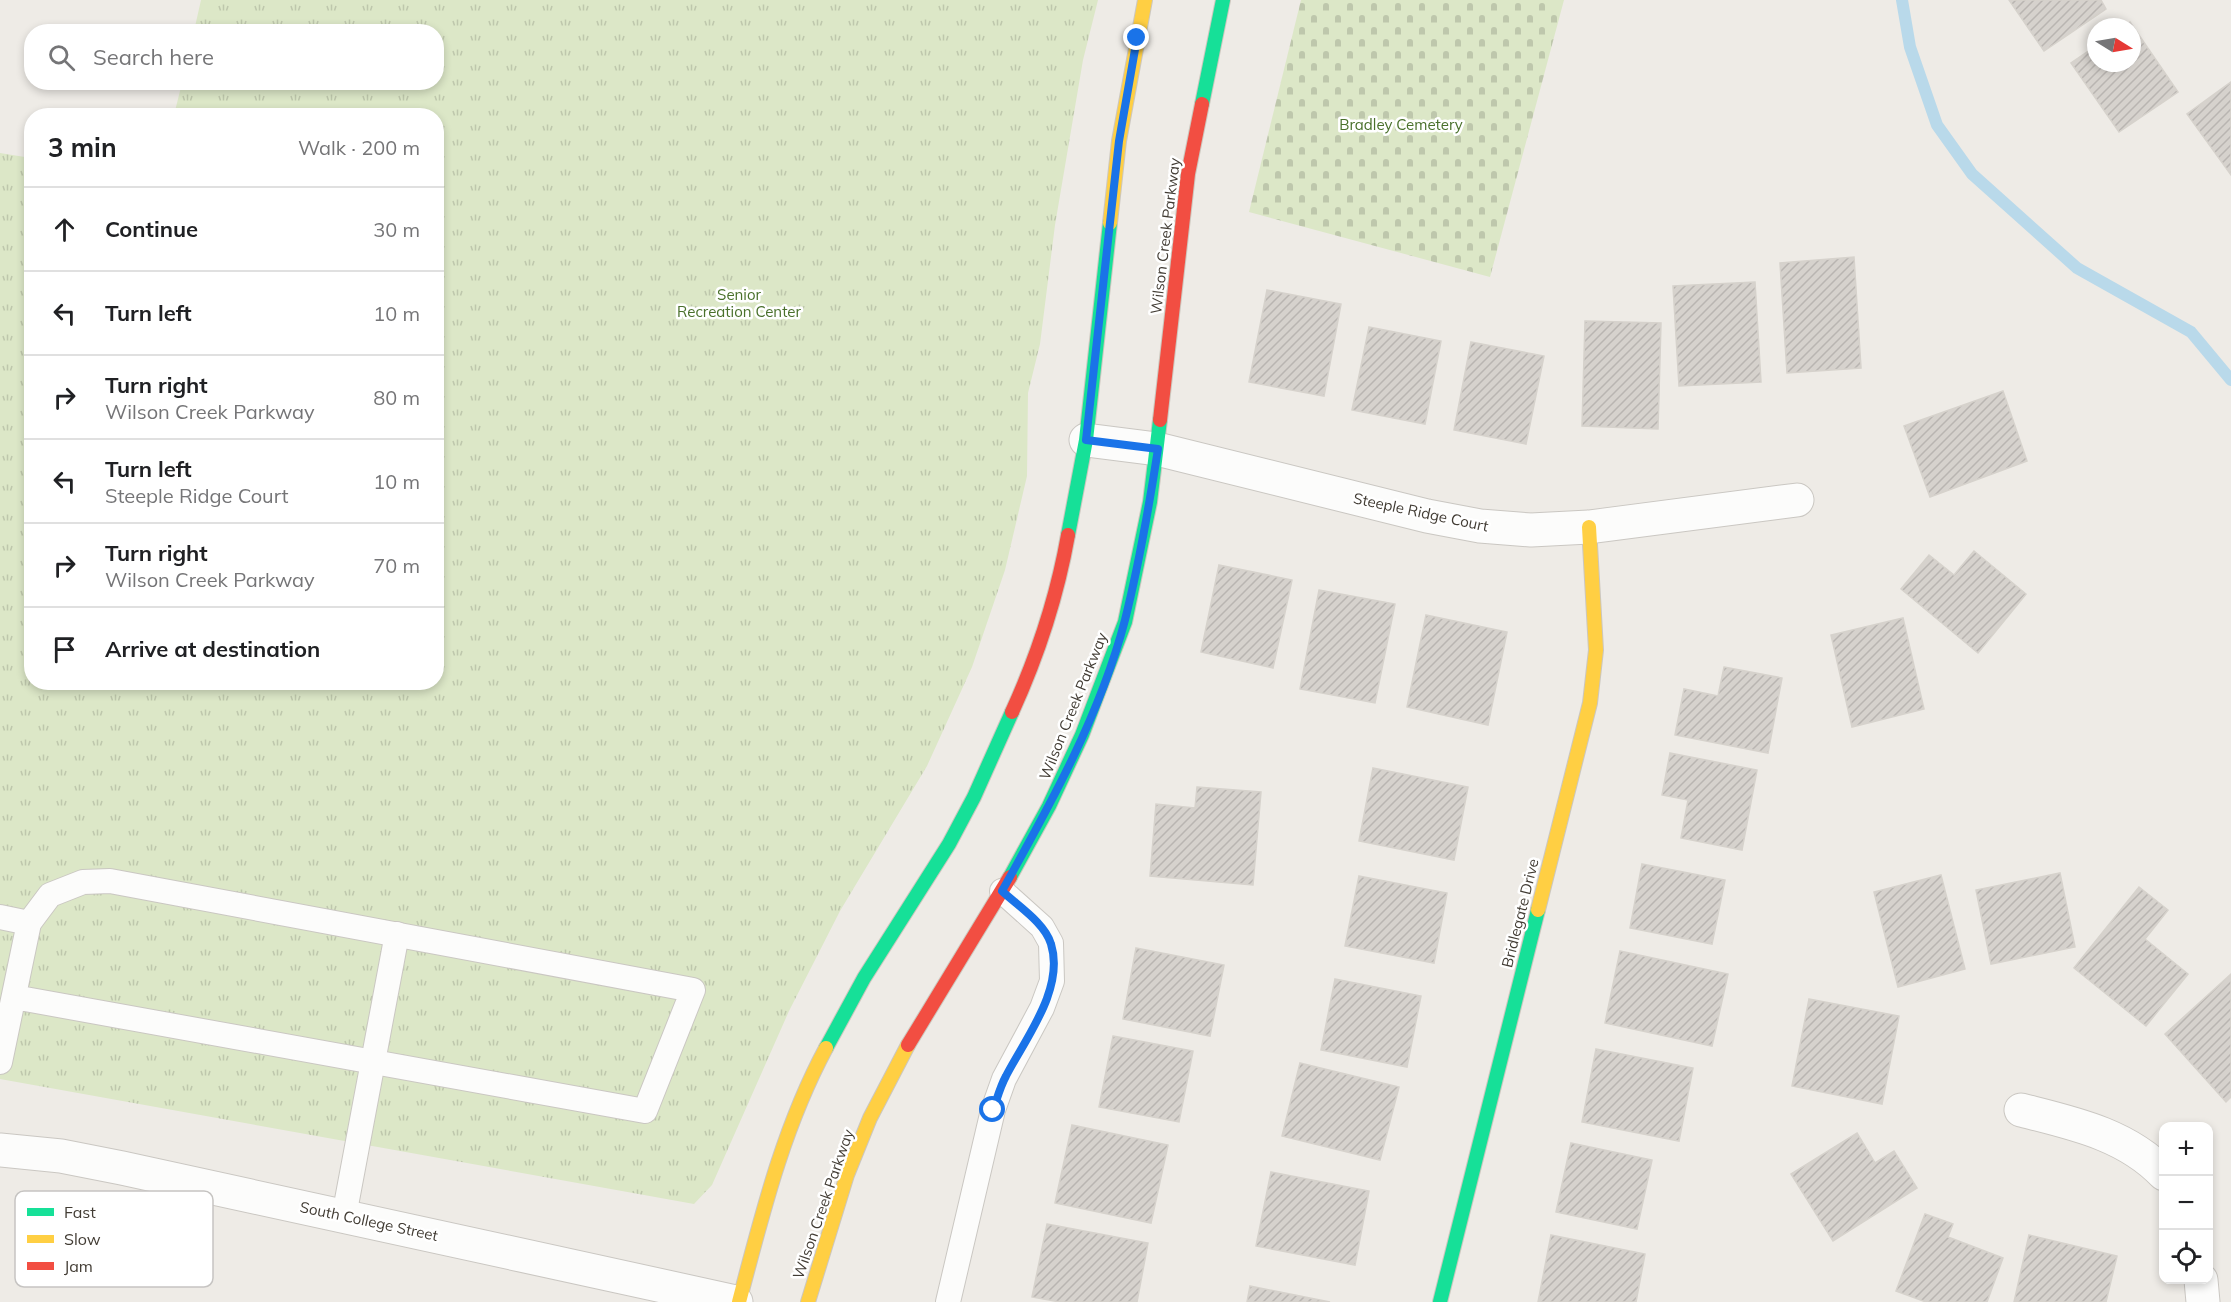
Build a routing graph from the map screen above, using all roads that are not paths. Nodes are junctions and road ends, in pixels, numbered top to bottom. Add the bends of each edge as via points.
1 (1145, 0) edge
2 (1223, 0) edge
3 (1086, 440) junction
4 (1158, 449) junction
5 (1797, 500) dead end
6 (1590, 527) junction
7 (1002, 891) junction
8 (0, 918) edge
9 (29, 923) junction
10 (397, 934) junction
11 (14, 998) junction
12 (0, 1062) edge
13 (373, 1063) junction
14 (2021, 1110) dead end
15 (0, 1150) edge
16 (2159, 1170) edge
17 (345, 1216) junction
18 (2201, 1284) edge
19 (737, 1302) edge
20 (808, 1302) edge
21 (948, 1302) edge
22 (1440, 1302) edge
23 (2203, 1302) edge

1 - 3 main road via 1119,141
2 - 4 main road, Wilson Creek Parkway via 1188,174
3 - 4 street, Steeple Ridge Court
3 - 19 main road via 1065,558 1030,672 949,844 864,978 811,1076 776,1165
4 - 6 street, Steeple Ridge Court via 1480,526 1531,530
4 - 7 main road, Wilson Creek Parkway via 1125,622 1083,735
5 - 6 street, Steeple Ridge Court
6 - 22 main road, Bridlegate Drive via 1596,650 1590,703
7 - 20 main road, Wilson Creek Parkway via 919,1023 870,1118 847,1175
7 - 21 lane via 1042,927 1051,944 1052,981 993,1110
8 - 9 lane
9 - 10 lane via 50,895 83,882 110,881
9 - 11 lane
10 - 13 lane
10 - 13 lane via 693,990 645,1111
11 - 12 lane
11 - 13 lane
13 - 17 lane
14 - 16 street via 2098,1130
15 - 17 street, South College Street via 62,1156
17 - 19 street, South College Street
18 - 23 street

